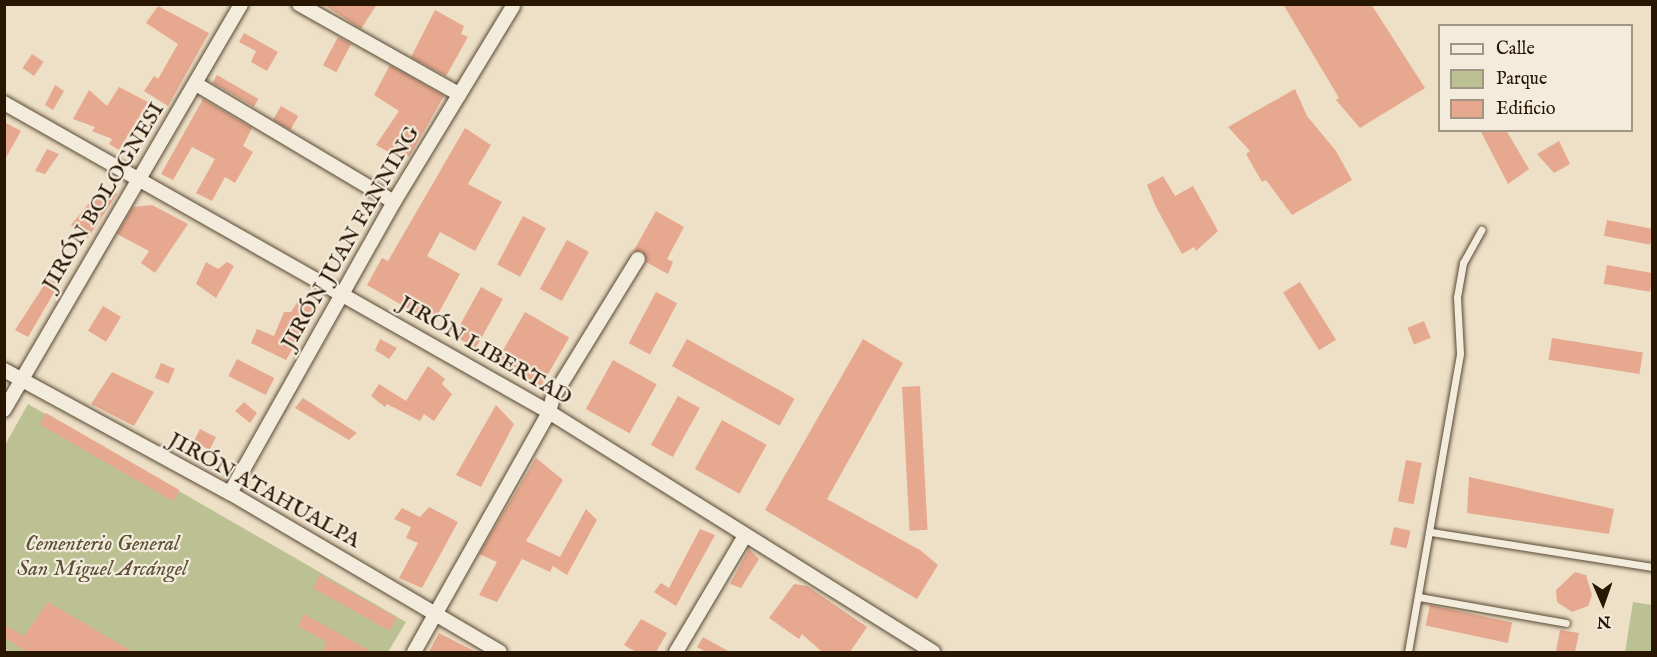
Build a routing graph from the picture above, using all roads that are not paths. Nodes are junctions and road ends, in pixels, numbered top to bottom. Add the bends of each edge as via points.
1 (241, 4) edge
2 (299, 4) edge
3 (513, 6) edge
4 (196, 84) junction
5 (459, 94) junction
6 (4, 103) edge
7 (138, 175) junction
8 (394, 201) junction
9 (1480, 230) dead end
10 (638, 259) dead end
11 (343, 292) junction
12 (4, 370) edge
13 (21, 380) junction
14 (4, 410) edge
15 (549, 412) junction
16 (230, 493) junction
17 (1431, 532) junction
18 (745, 536) junction
19 (1653, 567) edge
20 (1419, 597) junction
21 (435, 612) junction
22 (1566, 622) dead end
23 (414, 652) edge
24 (500, 652) edge
25 (676, 652) edge
26 (933, 652) edge
27 (1408, 652) edge

1 - 4 street, JIRÓN BOLOGNESI
2 - 5 street
3 - 5 street, JIRÓN JUAN FANNING
4 - 7 street, JIRÓN BOLOGNESI
4 - 8 street
5 - 8 street, JIRÓN JUAN FANNING
6 - 7 street, JIRÓN LIBERTAD
7 - 11 street, JIRÓN LIBERTAD
7 - 13 street, JIRÓN BOLOGNESI
8 - 11 street, JIRÓN JUAN FANNING
9 - 17 lane via 1463,264 1457,297 1460,353
10 - 15 street via 554,397
11 - 15 street, JIRÓN LIBERTAD
11 - 16 street, JIRÓN JUAN FANNING
12 - 13 street, JIRÓN ATAHUALPA
13 - 14 street, JIRÓN BOLOGNESI
13 - 16 street, JIRÓN ATAHUALPA
15 - 18 street, JIRÓN LIBERTAD
15 - 21 street
16 - 21 street, JIRÓN ATAHUALPA
17 - 19 lane
17 - 20 lane
18 - 25 street
18 - 26 street, JIRÓN LIBERTAD
20 - 22 lane
20 - 27 lane
21 - 23 street
21 - 24 street, JIRÓN ATAHUALPA

